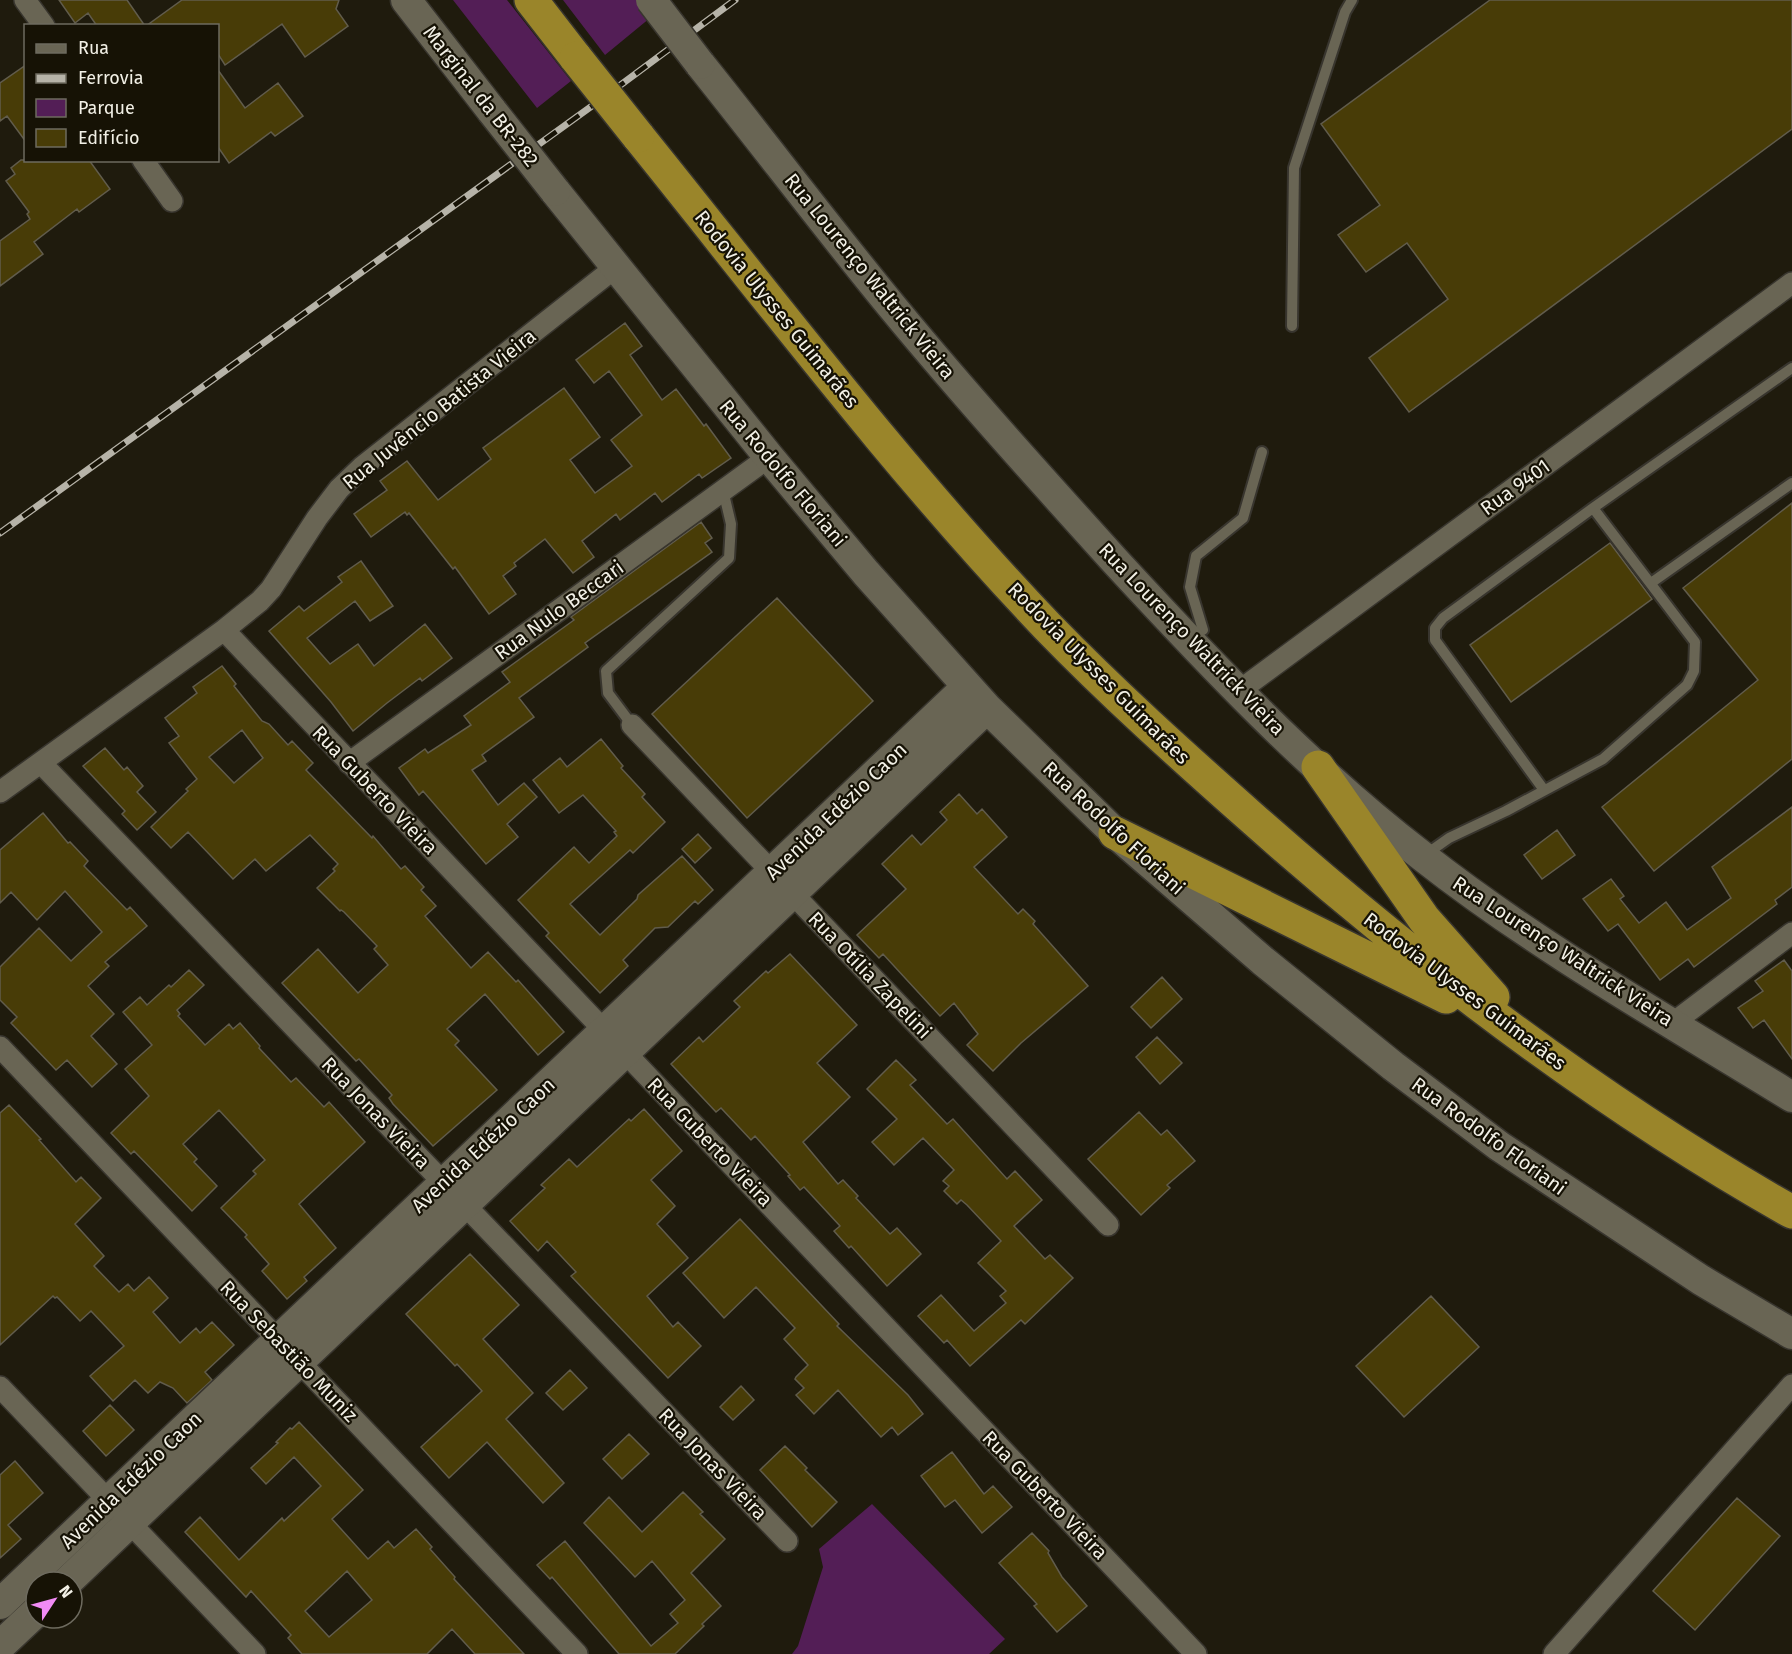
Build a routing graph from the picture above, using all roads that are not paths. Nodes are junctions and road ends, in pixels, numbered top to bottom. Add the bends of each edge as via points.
1 (25, 0) edge
2 (406, 0) edge
3 (531, 0) edge
4 (651, 0) edge
5 (1352, 0) edge
6 (43, 24) edge
7 (144, 162) edge
8 (555, 191) joint
9 (172, 201) dead end
10 (616, 267) junction
11 (1792, 284) edge
12 (1292, 326) dead end
13 (1792, 368) edge
14 (1262, 452) dead end
15 (769, 457) junction
16 (1792, 483) edge
17 (723, 490) junction
18 (1593, 508) junction
19 (1651, 583) junction
20 (224, 630) junction
21 (1203, 630) dead end
22 (1239, 691) junction
23 (977, 697) junction
24 (632, 725) joint
25 (41, 763) junction
26 (349, 763) junction
27 (1318, 767) junction
28 (1544, 790) junction
29 (0, 792) edge
30 (1115, 833) junction
31 (1423, 857) junction
32 (782, 882) junction
33 (1792, 933) edge
34 (1673, 1023) junction
35 (1509, 1028) junction
36 (614, 1042) junction
37 (0, 1047) edge
38 (1602, 1094) junction
39 (1792, 1097) edge
40 (443, 1183) junction
41 (464, 1204) junction
42 (1792, 1212) edge
43 (1108, 1225) dead end
44 (1792, 1334) edge
45 (279, 1340) junction
46 (299, 1362) junction
47 (1792, 1385) edge
48 (0, 1388) edge
49 (109, 1501) junction
50 (129, 1523) junction
51 (787, 1541) dead end
52 (80, 1570) edge
53 (0, 1604) edge
54 (24, 1623) edge
55 (0, 1646) edge
56 (255, 1654) edge
57 (577, 1654) edge
58 (1196, 1654) edge
59 (1554, 1654) edge

1 - 6 street
2 - 8 main road, Marginal da BR-282, bridge
3 - 35 highway, Rodovia Ulysses Guimarães, bridge via 892,450 1048,627 1184,757 1288,849 1383,931
4 - 22 main road, Rua Lourenço Waltrick Vieira, bridge via 917,335 1042,481
5 - 12 lane via 1294,168
7 - 9 street
8 - 10 main road, Rua Rodolfo Floriani
10 - 15 main road, Rua Rodolfo Floriani
10 - 20 street, Rua Juvêncio Batista Vieira via 362,467 317,518 271,589
11 - 22 street, Rua 9401
13 - 18 lane
14 - 21 lane via 1242,518 1196,556 1190,587
15 - 17 street, Rua Nulo Beccari
15 - 23 main road, Rua Rodolfo Floriani
16 - 19 lane
17 - 24 lane via 731,524 729,558 606,670 608,693
17 - 26 street, Rua Nulo Beccari
18 - 19 lane
18 - 28 lane via 1443,618 1435,628 1435,640
19 - 28 lane via 1695,642 1694,671 1687,685 1603,759
20 - 25 street, Rua Juvêncio Batista Vieira
20 - 26 street, Rua Guberto Vieira
22 - 27 main road, Rua Lourenço Waltrick Vieira
23 - 30 main road, Rua Rodolfo Floriani
23 - 32 main road, Avenida Edézio Caon
24 - 32 street, Rua Otília Zapelini
25 - 29 street, Rua Juvêncio Batista Vieira
25 - 40 street, Rua Jonas Vieira
26 - 36 street, Rua Guberto Vieira
27 - 31 main road, Rua Lourenço Waltrick Vieira
27 - 38 highway via 1424,919 1490,994
28 - 31 lane via 1449,838
30 - 35 highway
30 - 44 main road, Rua Rodolfo Floriani via 1310,999 1499,1146 1701,1280
31 - 34 main road, Rua Lourenço Waltrick Vieira via 1552,948
32 - 36 main road, Avenida Edézio Caon
32 - 43 street, Rua Otília Zapelini
33 - 34 street
34 - 39 main road, Rua Lourenço Waltrick Vieira
35 - 38 highway, Rodovia Ulysses Guimarães
36 - 40 main road, Avenida Edézio Caon
36 - 41 main road, Avenida Edézio Caon
36 - 58 street, Rua Guberto Vieira
37 - 45 street, Rua Sebastião Muniz
38 - 42 highway, Rodovia Ulysses Guimarães
40 - 41 street, Rua Jonas Vieira
40 - 45 main road, Avenida Edézio Caon
41 - 46 main road, Avenida Edézio Caon
41 - 51 street, Rua Jonas Vieira
45 - 46 street, Rua Sebastião Muniz
45 - 49 main road, Avenida Edézio Caon
46 - 50 main road, Avenida Edézio Caon
46 - 57 street, Rua Sebastião Muniz
47 - 59 street
48 - 49 street
49 - 50 street
49 - 53 main road, Avenida Edézio Caon
50 - 52 main road, Avenida Edézio Caon
50 - 56 street
54 - 55 main road

